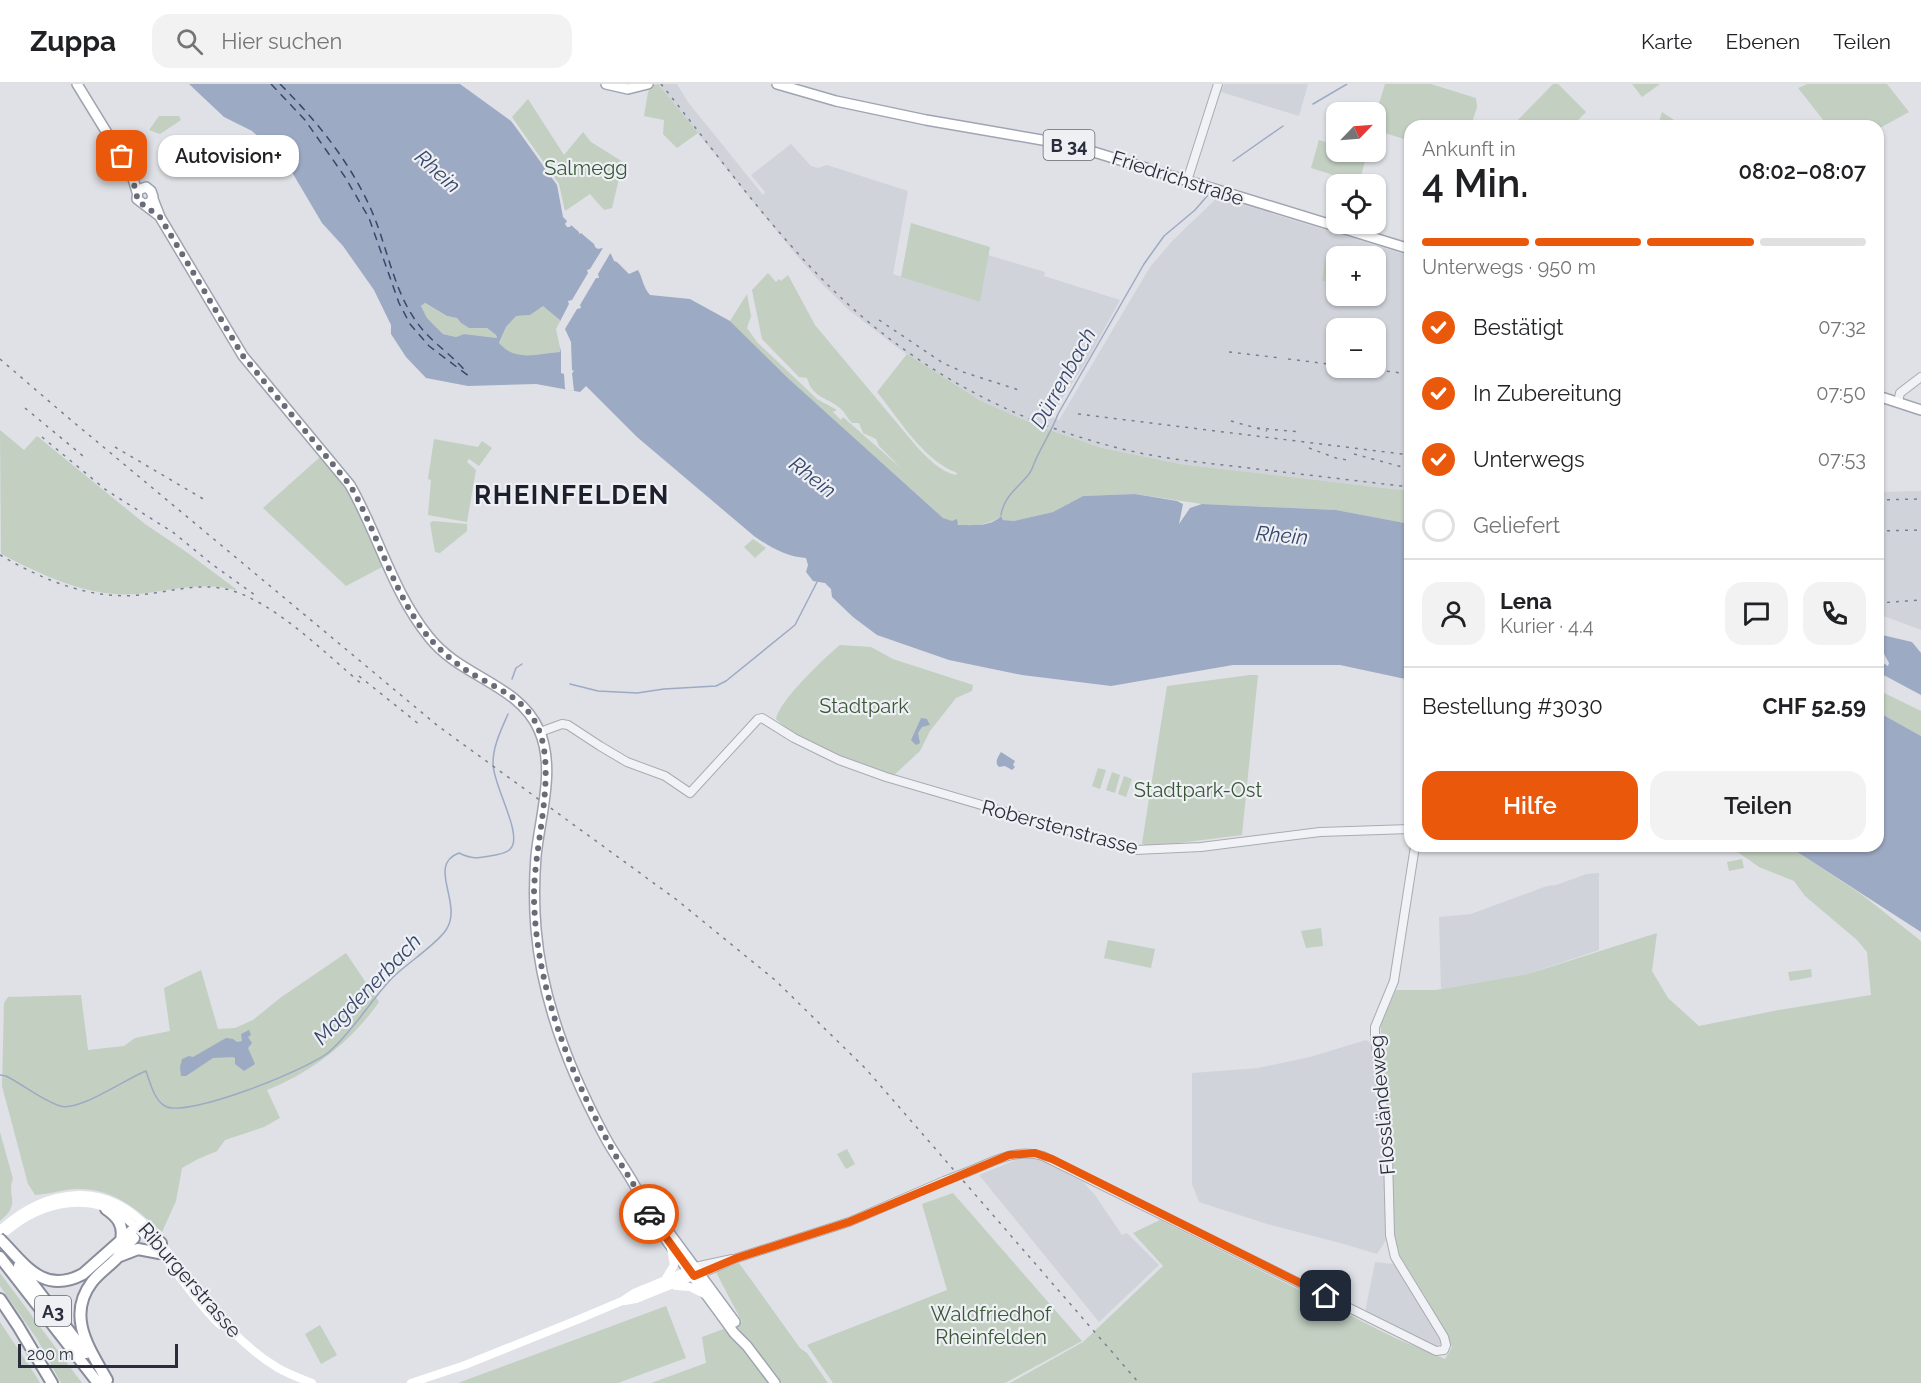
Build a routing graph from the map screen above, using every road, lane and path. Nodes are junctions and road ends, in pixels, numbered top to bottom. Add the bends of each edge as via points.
1 (77, 84) edge
2 (606, 84) edge
3 (648, 84) edge
4 (777, 84) edge
5 (1218, 84) edge
6 (1187, 181) junction
7 (141, 190) junction
8 (149, 201) junction
9 (1404, 247) edge
10 (1921, 377) edge
11 (1884, 398) edge
12 (1898, 402) junction
13 (1921, 410) edge
14 (540, 732) junction
15 (1404, 829) edge
16 (1414, 852) edge
17 (642, 1200) junction
18 (106, 1209) junction
19 (29, 1211) junction
20 (10, 1225) junction
21 (140, 1227) junction
22 (0, 1230) edge
23 (0, 1239) edge
24 (121, 1240) junction
25 (670, 1245) junction
26 (160, 1248) junction
27 (0, 1257) edge
28 (117, 1258) junction
29 (694, 1272) junction
30 (664, 1280) junction
31 (673, 1286) junction
32 (708, 1297) junction
33 (0, 1299) edge
34 (622, 1301) junction
35 (0, 1310) edge
36 (747, 1346) junction
37 (100, 1381) edge
38 (414, 1382) edge
39 (46, 1383) edge
40 (52, 1383) edge
41 (300, 1383) edge
42 (312, 1383) edge
43 (775, 1383) edge

1 - 7 main road
2 - 3 main road via 628,89
4 - 6 main road, Friedrichstraße / B 34 via 926,120 1071,145
5 - 6 street
6 - 9 main road, Friedrichstraße / B 34
7 - 8 main road via 138,201
7 - 8 main road via 152,190
8 - 14 main road via 248,362 350,485 408,606 429,638 468,671 518,700
10 - 12 street via 1900,393
11 - 12 main road
12 - 13 main road
14 - 15 street, Roberstenstrasse via 568,724 627,762 665,776 690,793 762,718 839,760 886,777 1135,850 1201,847 1329,832
14 - 17 main road via 546,773 534,899 545,983 579,1082
16 - 29 street, Flossländeweg, bridge via 1394,981 1375,1036 1388,1157 1392,1246 1444,1337 1445,1347 1440,1352 1035,1153 1015,1153 849,1222
17 - 25 main road
17 - 29 main road via 661,1221
18 - 19 main road, Riburgerstrasse via 67,1203
18 - 21 main road, Riburgerstrasse
18 - 24 highway via 120,1222
19 - 20 main road, Riburgerstrasse
19 - 21 main road, Riburgerstrasse via 54,1197 83,1195 114,1203
20 - 22 main road, Riburgerstrasse
20 - 23 main road, Riburgerstrasse
21 - 24 highway
21 - 26 highway
21 - 28 highway
23 - 24 highway via 31,1271 58,1282 83,1275
23 - 37 highway, A3
25 - 29 main road
25 - 30 main road via 674,1264
26 - 28 highway via 138,1249
26 - 41 main road, Riburgerstrasse via 194,1298 229,1335 260,1362
26 - 42 main road, Riburgerstrasse via 239,1338 277,1367
27 - 37 highway, A3
28 - 37 highway via 94,1280 83,1301 80,1319
29 - 30 main road
29 - 31 main road
29 - 32 main road
29 - 36 main road via 740,1330
30 - 34 main road
31 - 32 main road via 690,1287
31 - 34 main road
32 - 36 main road
33 - 40 highway
34 - 38 main road
35 - 39 highway
36 - 43 main road

